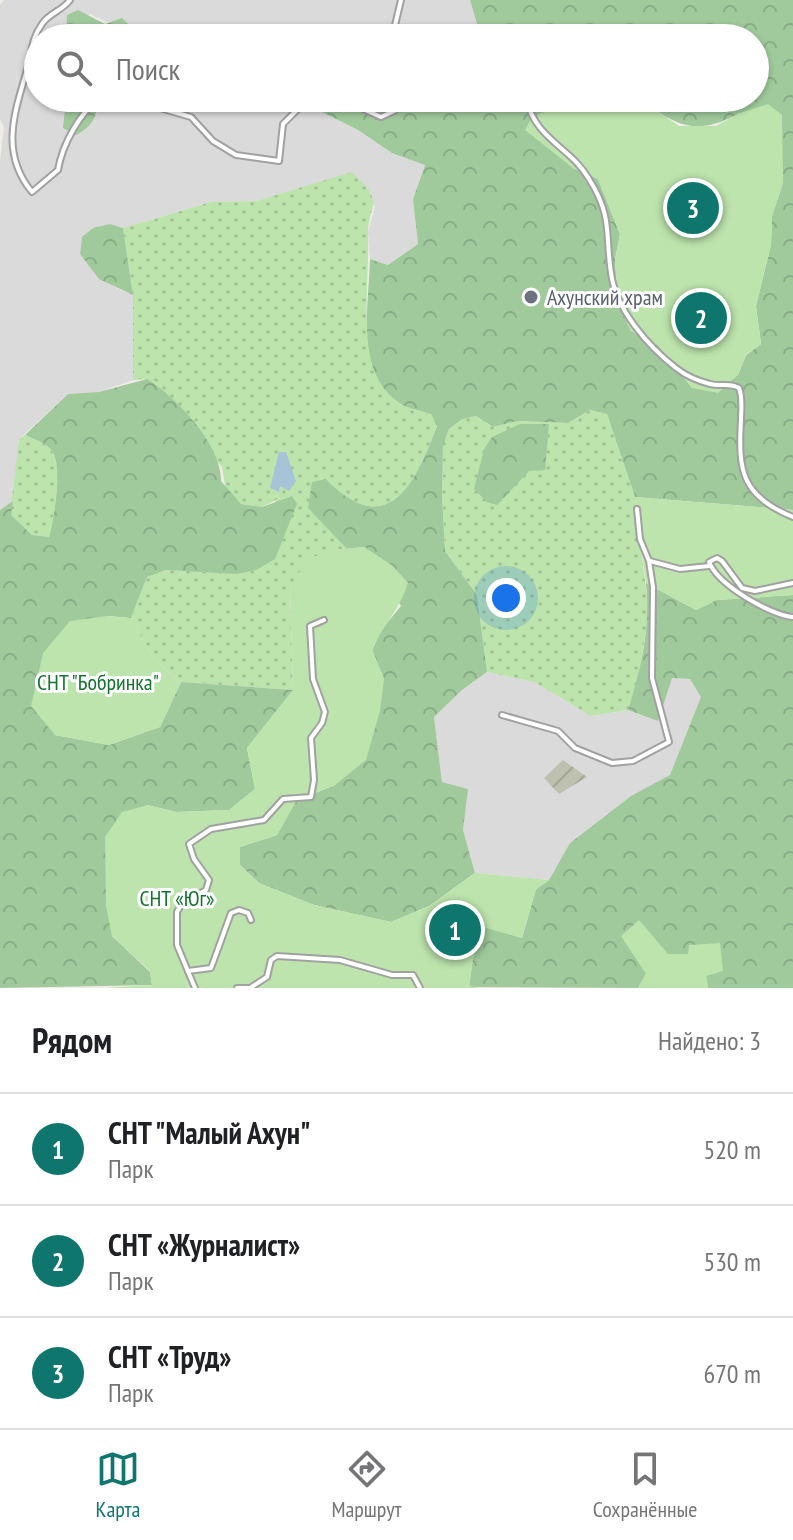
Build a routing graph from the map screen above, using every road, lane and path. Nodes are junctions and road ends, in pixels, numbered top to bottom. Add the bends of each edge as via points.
1 (70, 0) edge
2 (401, 0) edge
3 (42, 24) edge
4 (395, 24) edge
5 (24, 80) edge
6 (87, 112) edge
7 (174, 112) edge
8 (295, 112) edge
9 (370, 112) edge
10 (392, 112) edge
11 (532, 112) edge
12 (637, 509) dead end
13 (793, 517) edge
14 (649, 561) junction
15 (709, 566) junction
16 (793, 583) edge
17 (793, 617) edge
18 (324, 620) dead end
19 (502, 715) dead end
20 (251, 920) dead end
21 (188, 971) junction
22 (195, 988) edge
23 (237, 988) edge
24 (249, 988) edge
25 (420, 988) edge

1 - 3 street
2 - 4 street
5 - 6 street via 9,130 11,158 32,192 58,170 61,151
7 - 8 street via 191,117 213,141 236,155 279,161 283,124
9 - 10 street via 381,117
11 - 13 street via 539,130 583,169 599,197 609,230 612,282 622,306 676,368 711,385 739,388 741,471 755,491
12 - 14 street
14 - 15 street via 680,569
14 - 19 street via 652,678 670,736 666,747 633,761 612,763 575,748 558,731
15 - 16 street via 717,558 749,590
15 - 17 street via 742,596
18 - 21 street via 310,626 313,679 325,712 311,738 311,797 283,799 264,820 211,829 189,844 209,880 206,890 177,912 177,945
20 - 21 street via 248,913 231,913 211,968
21 - 22 street
23 - 24 street
24 - 25 street via 267,977 277,956 340,960 392,975 413,975

